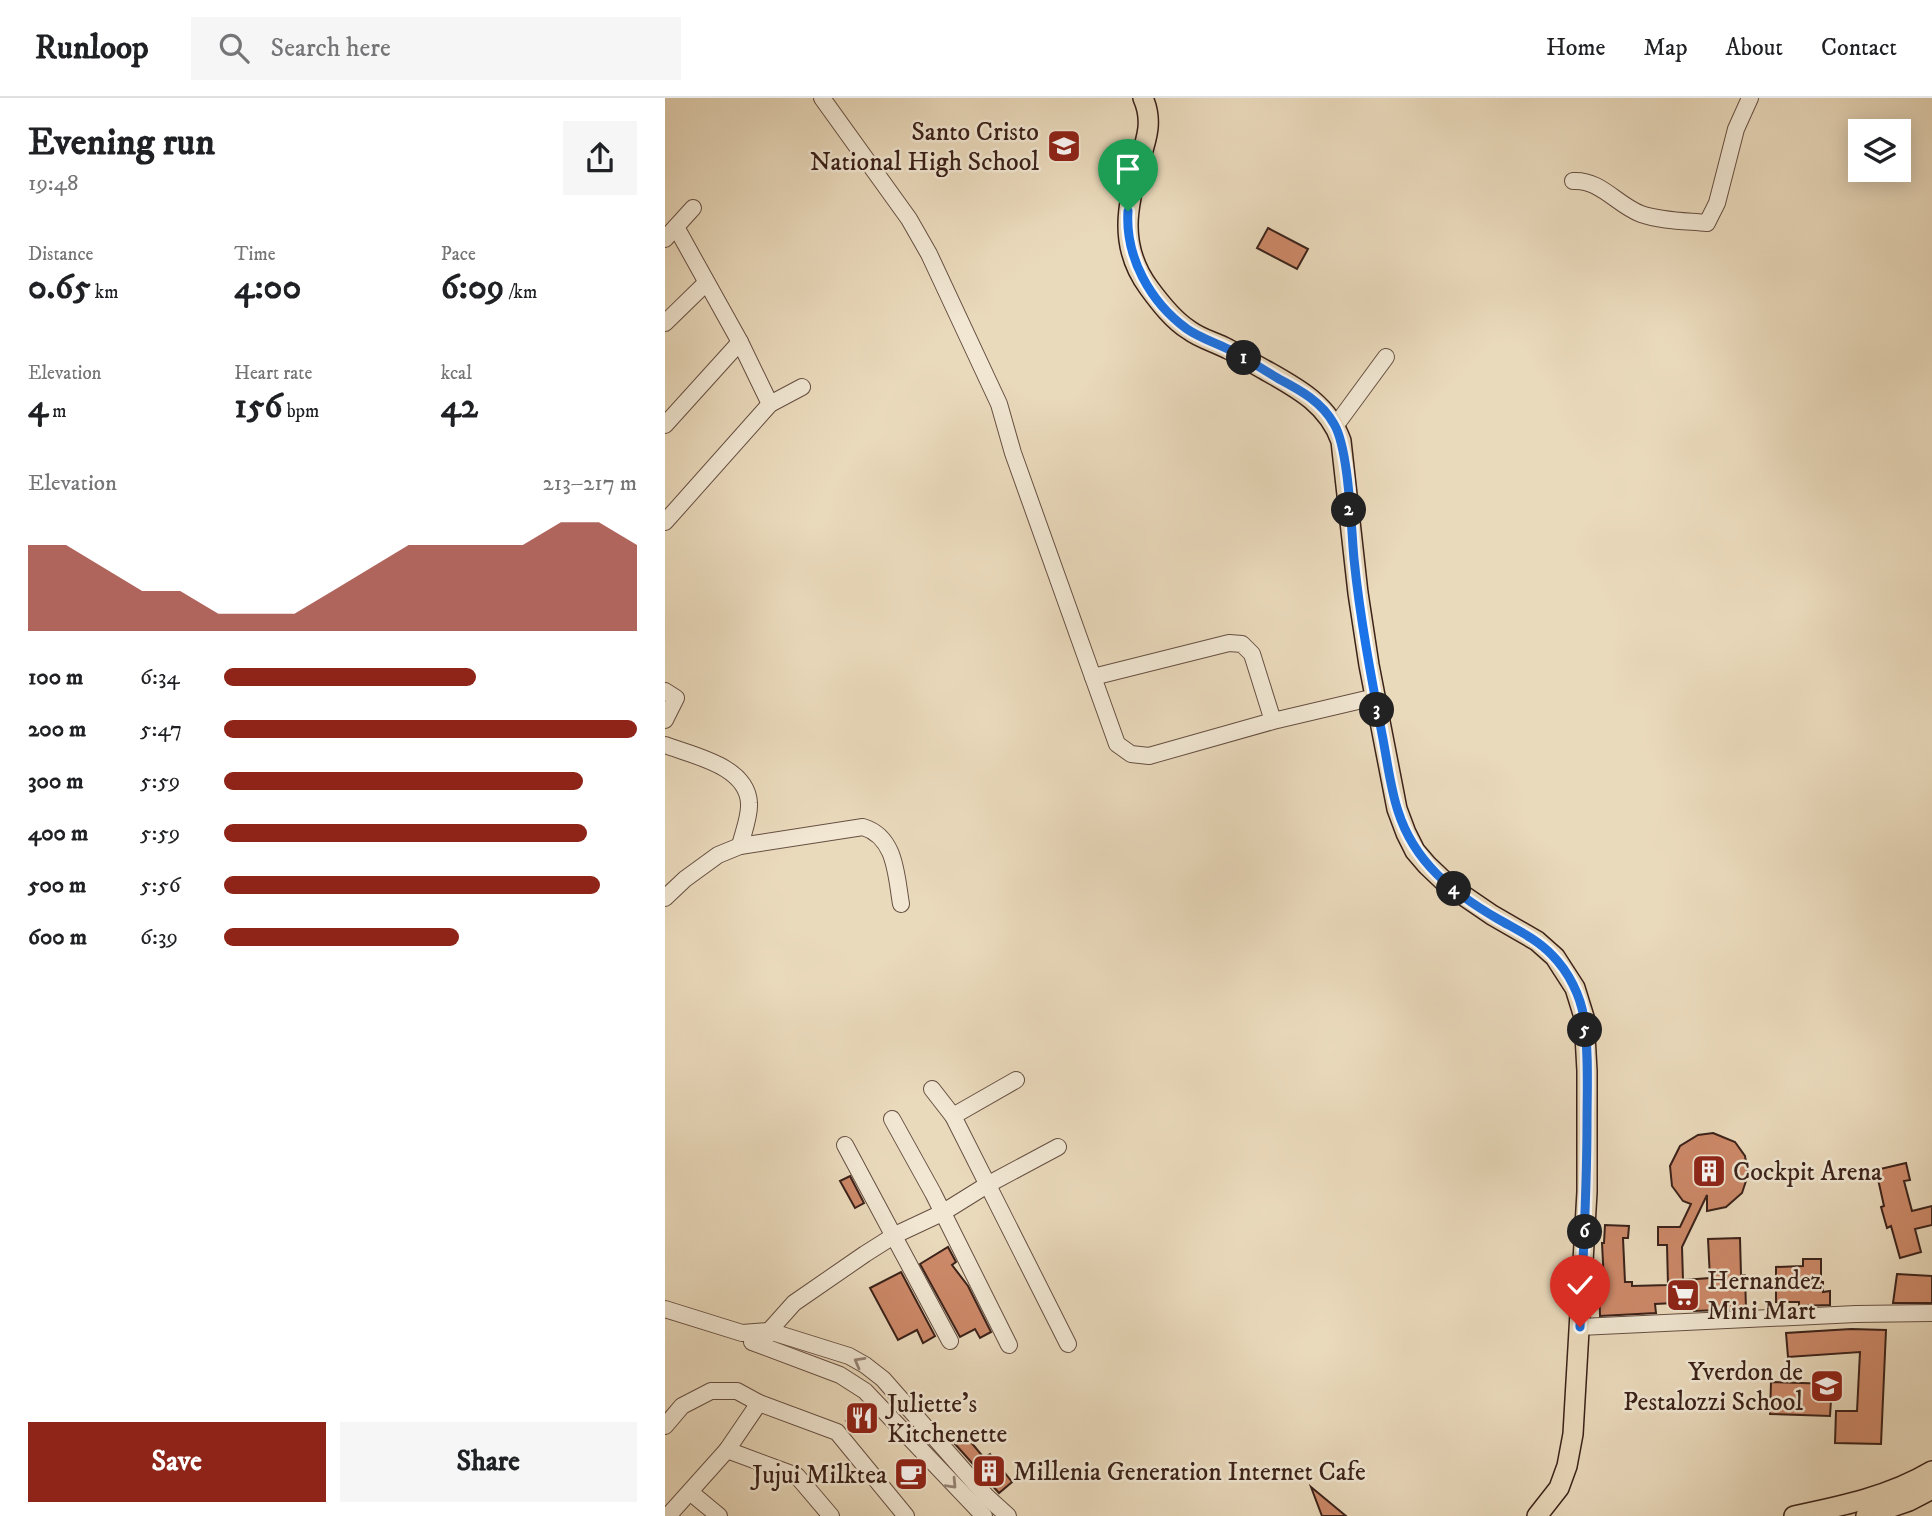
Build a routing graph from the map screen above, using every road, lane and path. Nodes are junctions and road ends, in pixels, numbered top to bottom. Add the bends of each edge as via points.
1 (822, 98) edge
2 (1143, 98) edge
3 (1750, 98) edge
4 (1573, 181) dead end
5 (693, 208) dead end
6 (671, 233) edge
7 (706, 284) junction
8 (665, 323) edge
9 (740, 342) junction
10 (1386, 357) dead end
11 (802, 387) dead end
12 (770, 404) junction
13 (665, 425) edge
14 (1336, 425) junction
15 (667, 514) edge
16 (1093, 677) junction
17 (665, 691) edge
18 (1375, 697) junction
19 (665, 720) edge
20 (1273, 721) junction
21 (665, 745) edge
22 (740, 846) junction
23 (665, 898) edge
24 (901, 904) dead end
25 (1016, 1080) dead end
26 (932, 1089) dead end
27 (953, 1116) junction
28 (891, 1119) dead end
29 (845, 1145) dead end
30 (1058, 1147) dead end
31 (987, 1185) junction
32 (942, 1213) junction
33 (895, 1235) junction
34 (665, 1309) edge
35 (1932, 1313) edge
36 (1580, 1327) junction
37 (765, 1338) junction
38 (950, 1341) dead end
39 (1068, 1344) dead end
40 (1009, 1345) dead end
41 (759, 1403) junction
42 (665, 1426) edge
43 (727, 1450) junction
44 (1932, 1471) edge
45 (1932, 1489) edge
46 (690, 1492) junction
47 (668, 1516) edge
48 (719, 1516) edge
49 (831, 1516) edge
50 (906, 1516) edge
51 (983, 1516) edge
52 (1008, 1516) edge
53 (1537, 1516) edge
54 (1794, 1516) edge
55 (1867, 1516) edge

1 - 16 street via 909,219 947,292 999,404
2 - 14 main road via 1149,128 1131,195 1127,232 1135,264 1147,286 1189,330 1310,397
3 - 4 street via 1707,223 1643,214 1595,185
5 - 6 street
6 - 7 street
7 - 8 street
7 - 9 street
9 - 12 street
9 - 13 street
10 - 14 street
11 - 12 street
12 - 15 street
14 - 18 main road via 1344,456 1358,593
16 - 20 street via 1117,744 1131,754 1149,756
16 - 20 street via 1229,643 1242,645 1252,654
17 - 19 street via 676,698
18 - 20 street
18 - 36 main road via 1397,809 1415,851 1466,898 1537,941 1555,957 1575,988 1584,1017 1587,1071
21 - 22 street via 721,767 745,784 750,804
22 - 23 street via 718,855
22 - 24 street via 863,827 876,831 892,855
25 - 27 street
26 - 27 street
27 - 31 street
28 - 32 street
29 - 33 street
30 - 31 street
31 - 32 street
31 - 39 street
32 - 33 street
32 - 40 street
33 - 37 street via 794,1303
33 - 38 street
34 - 37 street via 742,1333 751,1341
35 - 36 street
36 - 53 main road via 1567,1466 1559,1488
37 -> 51 street via 865,1391
52 -> 37 street via 865,1365 849,1356
41 - 42 street via 737,1391 711,1391 682,1406
41 - 43 street
41 - 50 street via 837,1432
43 - 46 street
43 - 49 street via 797,1476
44 - 54 main road via 1868,1499
45 - 55 main road
46 - 47 street
46 - 48 street

